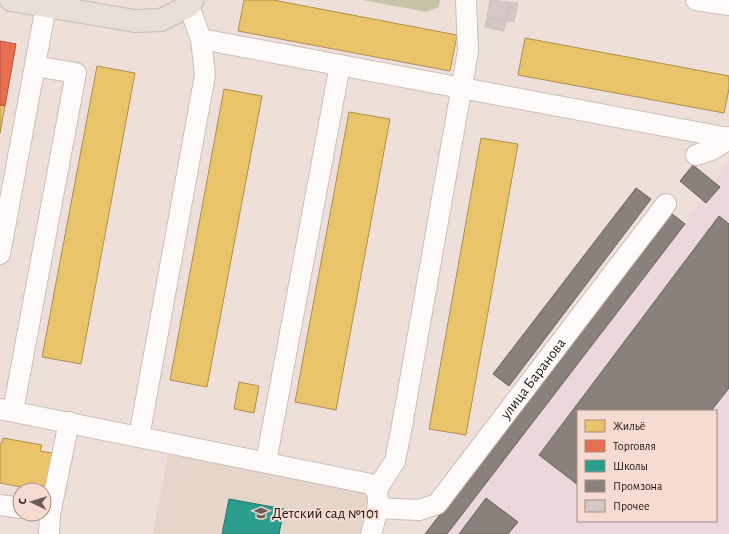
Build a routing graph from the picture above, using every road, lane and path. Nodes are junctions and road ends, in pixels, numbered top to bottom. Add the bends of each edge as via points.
1 (11, 0) edge
2 (466, 0) edge
3 (696, 0) edge
4 (191, 3) edge
5 (729, 5) edge
6 (46, 6) junction
7 (201, 39) junction
8 (340, 65) junction
9 (35, 66) junction
10 (462, 88) junction
11 (729, 137) edge
12 (696, 155) dead end
13 (666, 204) dead end
14 (0, 254) edge
15 (6, 410) edge
16 (69, 422) junction
17 (139, 437) junction
18 (266, 462) junction
19 (52, 492) edge
20 (377, 498) junction
21 (0, 504) edge
22 (12, 506) edge
23 (48, 522) edge
24 (49, 534) edge
25 (371, 534) edge

1 - 6 main road
2 - 10 street via 468,51
3 - 5 street
4 - 6 main road via 161,20 135,21
4 - 7 street
6 - 9 street
7 - 8 street
7 - 17 street via 205,75
8 - 10 street
8 - 18 street
9 - 14 street
9 - 15 street via 76,73
10 - 11 street
10 - 20 street via 395,461
11 - 12 street via 709,152
13 - 20 street, улица Баранова via 437,504 419,510
15 - 16 street, улица Баранова
16 - 17 street, улица Баранова
16 - 19 street
17 - 18 street, улица Баранова
18 - 20 street, улица Баранова via 371,484
20 - 25 street
21 - 22 street
23 - 24 street

